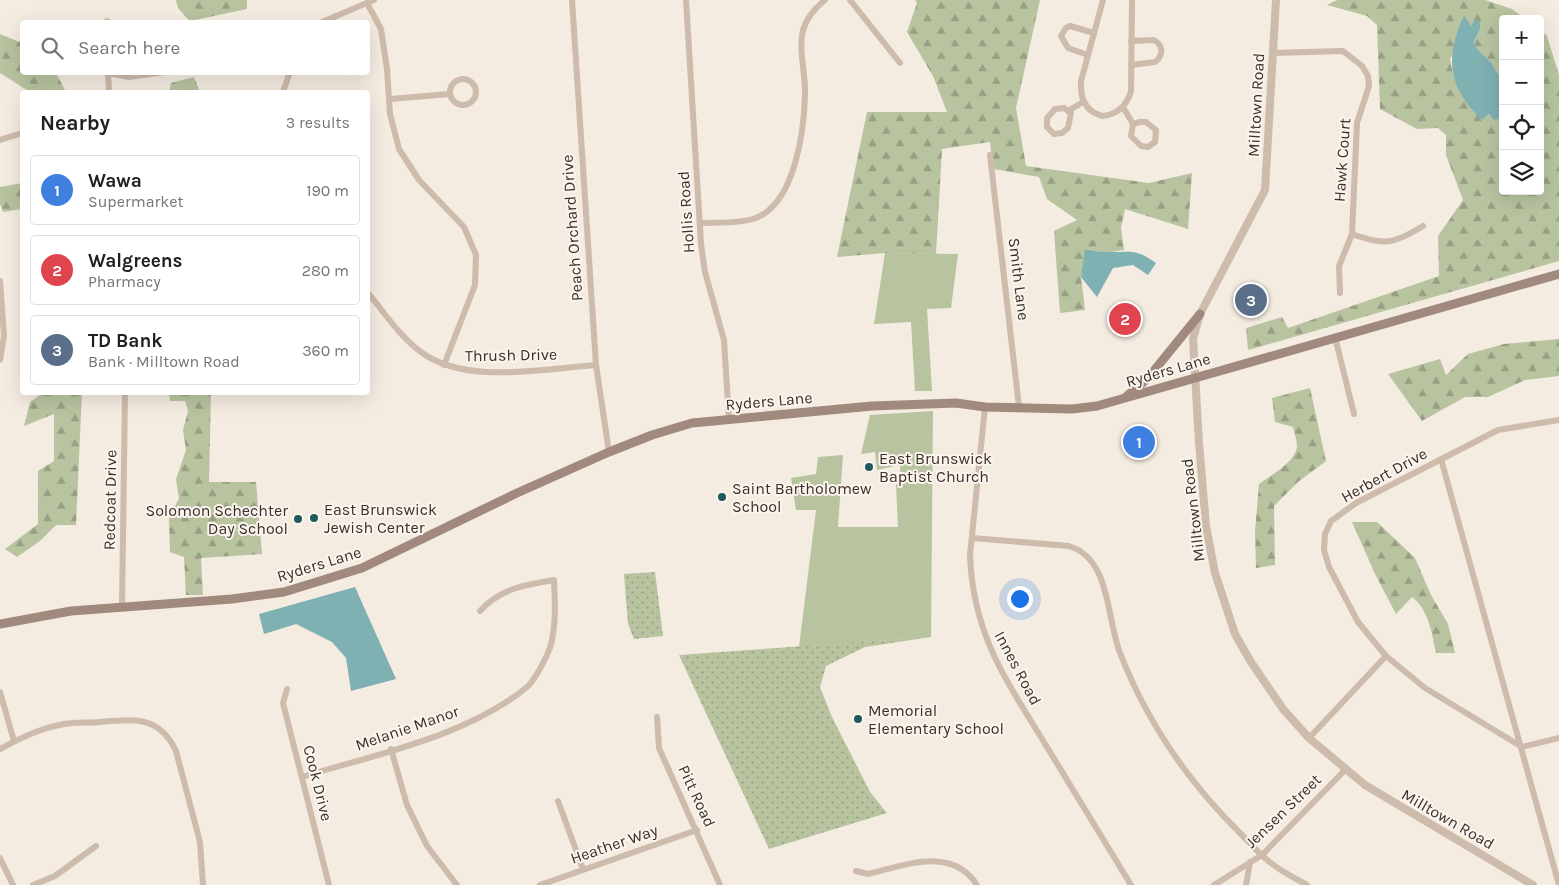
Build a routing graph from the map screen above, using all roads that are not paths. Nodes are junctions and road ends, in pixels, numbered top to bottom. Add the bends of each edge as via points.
1 (374, 0) edge
2 (572, 0) edge
3 (686, 0) edge
4 (825, 0) edge
5 (850, 0) edge
6 (1103, 0) edge
7 (1132, 0) edge
8 (1276, 0) edge
9 (366, 3) junction
10 (327, 20) edge
11 (1094, 33) junction
12 (1132, 41) junction
13 (1272, 53) junction
14 (1088, 55) junction
15 (900, 63) dead end
16 (1131, 64) junction
17 (108, 75) edge
18 (122, 75) edge
19 (138, 75) edge
20 (289, 75) edge
21 (109, 90) edge
22 (284, 90) edge
23 (450, 94) junction
24 (390, 99) junction
25 (1082, 102) junction
26 (1123, 107) junction
27 (1068, 111) junction
28 (1133, 124) junction
29 (20, 134) edge
30 (0, 140) edge
31 (990, 155) dead end
32 (700, 223) junction
33 (1423, 226) dead end
34 (1352, 234) junction
35 (1559, 274) edge
36 (0, 281) edge
37 (1340, 292) dead end
38 (370, 295) edge
39 (1200, 314) junction
40 (1335, 337) junction
41 (0, 360) edge
42 (596, 365) junction
43 (444, 366) junction
44 (1196, 379) junction
45 (125, 395) edge
46 (1125, 398) junction
47 (985, 407) junction
48 (1019, 407) junction
49 (1354, 414) dead end
50 (729, 420) junction
51 (1559, 420) edge
52 (609, 452) junction
53 (1441, 459) junction
54 (972, 538) junction
55 (122, 607) junction
56 (480, 611) dead end
57 (0, 624) edge
58 (1386, 656) junction
59 (287, 688) dead end
60 (0, 692) edge
61 (657, 717) dead end
62 (1309, 738) junction
63 (1559, 738) edge
64 (14, 741) junction
65 (1522, 747) junction
66 (0, 749) edge
67 (391, 749) junction
68 (1345, 770) junction
69 (302, 777) junction
70 (558, 801) dead end
71 (697, 830) junction
72 (96, 846) dead end
73 (1262, 855) junction
74 (0, 858) edge
75 (1250, 862) junction
76 (583, 870) junction
77 (856, 871) dead end
78 (13, 885) edge
79 (33, 885) edge
80 (203, 885) edge
81 (329, 885) edge
82 (457, 885) edge
83 (540, 885) edge
84 (720, 885) edge
85 (977, 885) edge
86 (1131, 885) edge
87 (1214, 885) edge
88 (1246, 885) edge
89 (1307, 885) edge
90 (1533, 885) edge
91 (1559, 885) edge

1 - 9 street
2 - 42 street, Peach Orchard Drive
3 - 32 street, Hollis Road
4 - 32 street via 809,16 803,31 806,94 799,149 790,178 777,200 765,213 753,219
5 - 15 street
6 - 11 street
7 - 12 street
8 - 13 street, Milltown Road
9 - 10 street
9 - 24 street via 381,29
11 - 14 street
11 - 14 street via 1070,26 1062,31 1061,38 1068,48
12 - 16 street
12 - 16 street via 1154,40 1162,51 1159,59 1152,63
13 - 34 street, Hawk Court via 1343,52 1358,62 1368,76 1369,86 1357,123
13 - 39 street, Milltown Road via 1264,190
14 - 25 street via 1081,81
16 - 26 street via 1131,91
17 - 21 street
18 - 19 street
20 - 22 street
23 - 23 street via 457,103 466,105 475,97 476,90 472,82 463,79 453,84
23 - 24 street
24 - 43 street via 392,126 405,160 419,180 464,227 476,255 475,285
25 - 26 street via 1103,116
25 - 27 street
26 - 28 street
27 - 27 street via 1071,113 1066,130 1058,134 1050,131 1046,123 1049,115 1060,108
28 - 28 street via 1131,136 1137,144 1148,147 1155,142 1157,134 1153,126 1146,122
29 - 30 street
31 - 48 street, Smith Lane
32 - 50 street, Hollis Road via 705,272 724,340
33 - 34 street via 1404,238 1377,243
34 - 37 street, Hawk Court via 1339,266
35 - 40 main road, Ryders Lane
36 - 41 street via 4,336
38 - 43 street, Thrush Drive via 412,345
39 - 44 street, Milltown Road via 1193,339
39 - 46 main road via 1148,378
40 - 44 main road, Ryders Lane
40 - 49 street
42 - 43 street, Thrush Drive via 478,373
42 - 52 street, Peach Orchard Drive
44 - 46 main road, Ryders Lane
44 - 62 street, Milltown Road via 1206,526 1227,613 1256,670
45 - 55 street, Redcoat Drive
46 - 48 main road, Ryders Lane via 1072,409
47 - 48 main road, Ryders Lane
47 - 50 main road, Ryders Lane via 956,403 872,406
47 - 54 street, Innes Road
50 - 52 main road, Ryders Lane via 692,423
51 - 53 street via 1498,430
52 - 55 main road, Ryders Lane via 362,568 284,592
53 - 58 street, Herbert Drive via 1356,503 1331,521 1325,534 1324,550 1333,575 1358,622
53 - 65 street, Herbert Drive
54 - 73 street via 1069,546 1090,558 1098,571 1119,651 1155,726 1198,789
54 - 86 street, Innes Road via 974,601 988,646
55 - 57 main road, Ryders Lane via 71,611
56 - 67 street, Melanie Manor via 492,599 517,586 554,580 555,615 548,653 528,686 497,707 450,731
58 - 62 street
58 - 65 street, Herbert Drive via 1425,688
59 - 69 street, Cook Drive via 283,703
60 - 64 street
61 - 71 street, Pitt Road via 659,748
62 - 68 street, Milltown Road
63 - 65 street
64 - 66 street
64 - 80 street via 72,723 135,719 144,720 162,731 176,750 200,842
65 - 91 street, Herbert Drive
67 - 69 street, Melanie Manor
67 - 82 street via 407,805 427,846
68 - 73 street, Jensen Street
68 - 90 street, Milltown Road via 1395,804
69 - 81 street, Cook Drive
70 - 76 street
71 - 76 street, Heather Way
71 - 84 street, Pitt Road
72 - 79 street via 55,876
73 - 75 street, Jensen Street
73 - 89 street
74 - 78 street
75 - 87 street, Jensen Street
75 - 88 street
76 - 83 street, Heather Way
77 - 85 street via 868,874 938,860 962,868

